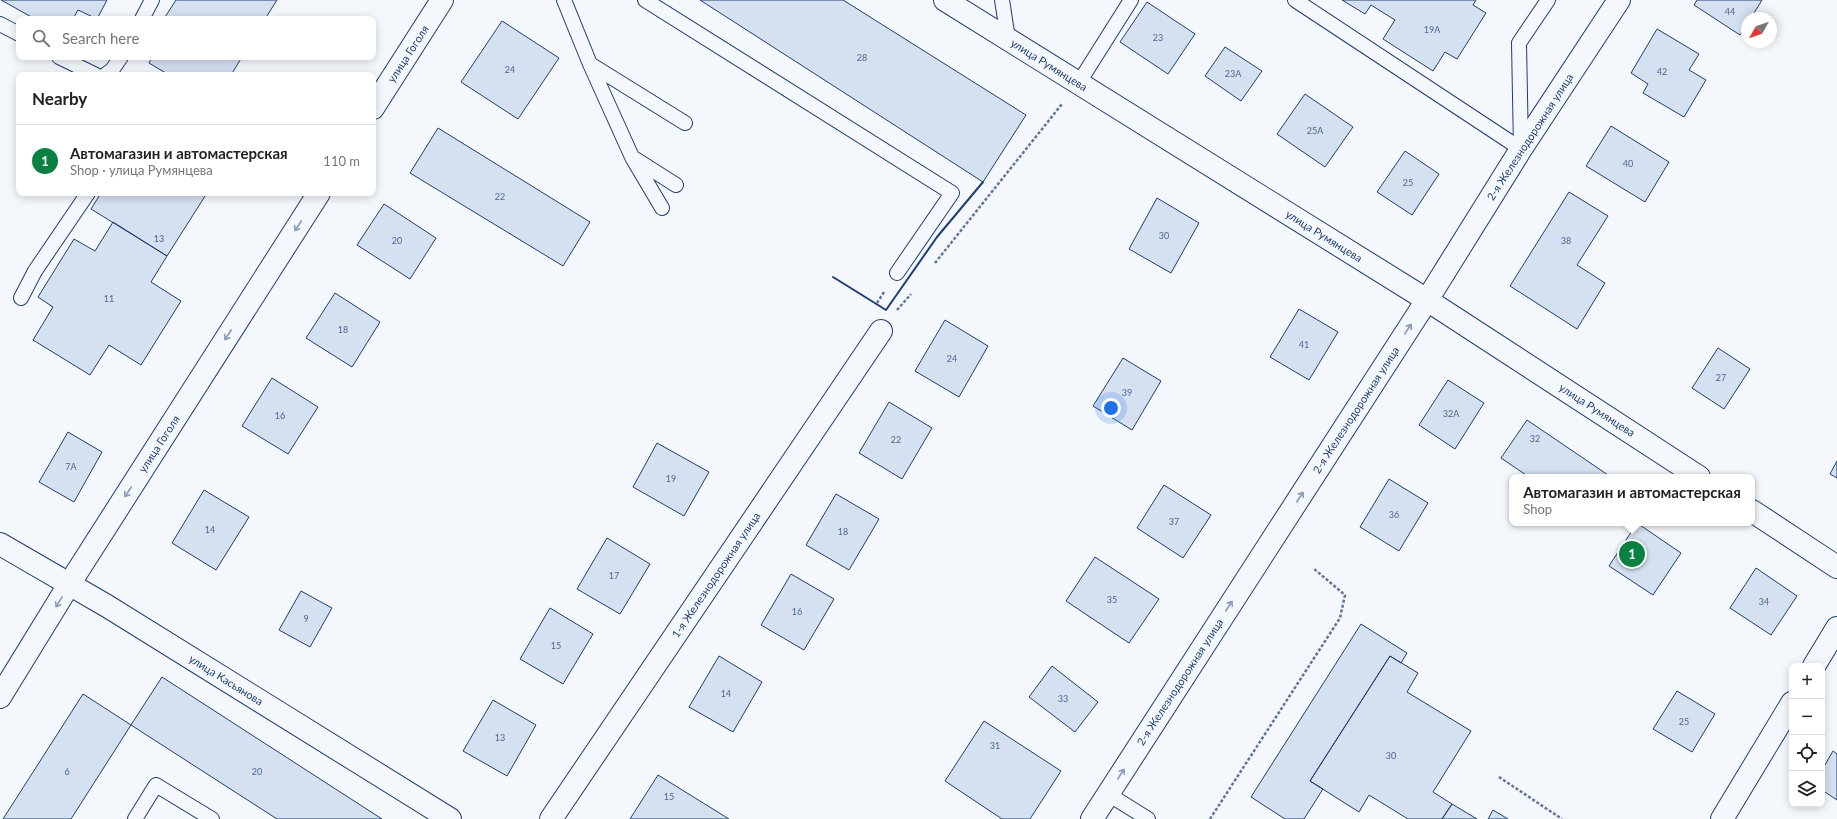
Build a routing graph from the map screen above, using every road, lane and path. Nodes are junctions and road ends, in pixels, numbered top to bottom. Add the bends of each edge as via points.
1 (152, 0) edge
2 (442, 0) edge
3 (564, 0) edge
4 (645, 0) edge
5 (945, 0) edge
6 (1002, 0) edge
7 (1132, 0) edge
8 (1295, 0) edge
9 (1548, 0) edge
10 (1619, 0) edge
11 (144, 16) edge
12 (0, 24) edge
13 (16, 32) edge
14 (1008, 39) junction
15 (65, 60) edge
16 (119, 60) edge
17 (590, 64) junction
18 (90, 72) edge
19 (109, 72) edge
20 (1078, 84) junction
21 (376, 103) edge
22 (685, 123) dead end
23 (1521, 149) junction
24 (632, 157) junction
25 (676, 185) dead end
26 (86, 196) edge
27 (317, 196) edge
28 (662, 208) dead end
29 (930, 269) dead end
30 (897, 273) joint
31 (916, 288) dead end
32 (21, 298) dead end
33 (1427, 300) junction
34 (881, 331) junction
35 (1694, 474) edge
36 (1755, 513) edge
37 (0, 544) edge
38 (1837, 567) edge
39 (1313, 568) dead end
40 (70, 584) junction
41 (1837, 628) edge
42 (1816, 663) edge
43 (0, 697) edge
44 (1789, 708) edge
45 (1499, 777) dead end
46 (1108, 794) junction
47 (135, 819) edge
48 (212, 819) edge
49 (450, 819) edge
50 (551, 819) edge
51 (1092, 819) edge
52 (1148, 819) edge
53 (1210, 819) edge
54 (1562, 819) edge
55 (1722, 819) edge

1 - 11 lane
2 - 21 street, улица Гоголя
3 - 17 lane
4 - 30 lane via 952,193
5 - 14 street, улица Румянцева
6 - 14 lane
7 - 20 lane
8 - 23 lane
9 - 23 lane via 1519,44
10 - 23 street, 2-я Железнодорожная улица
12 - 13 lane
14 - 20 street, улица Румянцева
15 - 18 lane
16 - 19 lane
17 - 22 lane
17 - 24 lane
20 - 29 path
20 - 33 street, улица Румянцева
23 - 33 street, 2-я Железнодорожная улица
24 - 25 lane
24 - 28 lane
26 - 32 lane via 35,271
27 -> 40 street, улица Гоголя
30 - 34 path via 876,304
31 - 34 path
33 - 35 street, улица Румянцева
46 -> 33 street, 2-я Железнодорожная улица
34 - 50 street, 1-я Железнодорожная улица
36 - 38 street
37 - 40 street, улица Касьянова
39 - 53 path via 1345,595 1340,618
40 -> 43 street, улица Гоголя
40 - 49 street, улица Касьянова
41 - 42 street
44 - 55 street
45 - 54 path
46 - 51 street, 2-я Железнодорожная улица
46 - 52 lane
47 - 48 lane via 156,785

